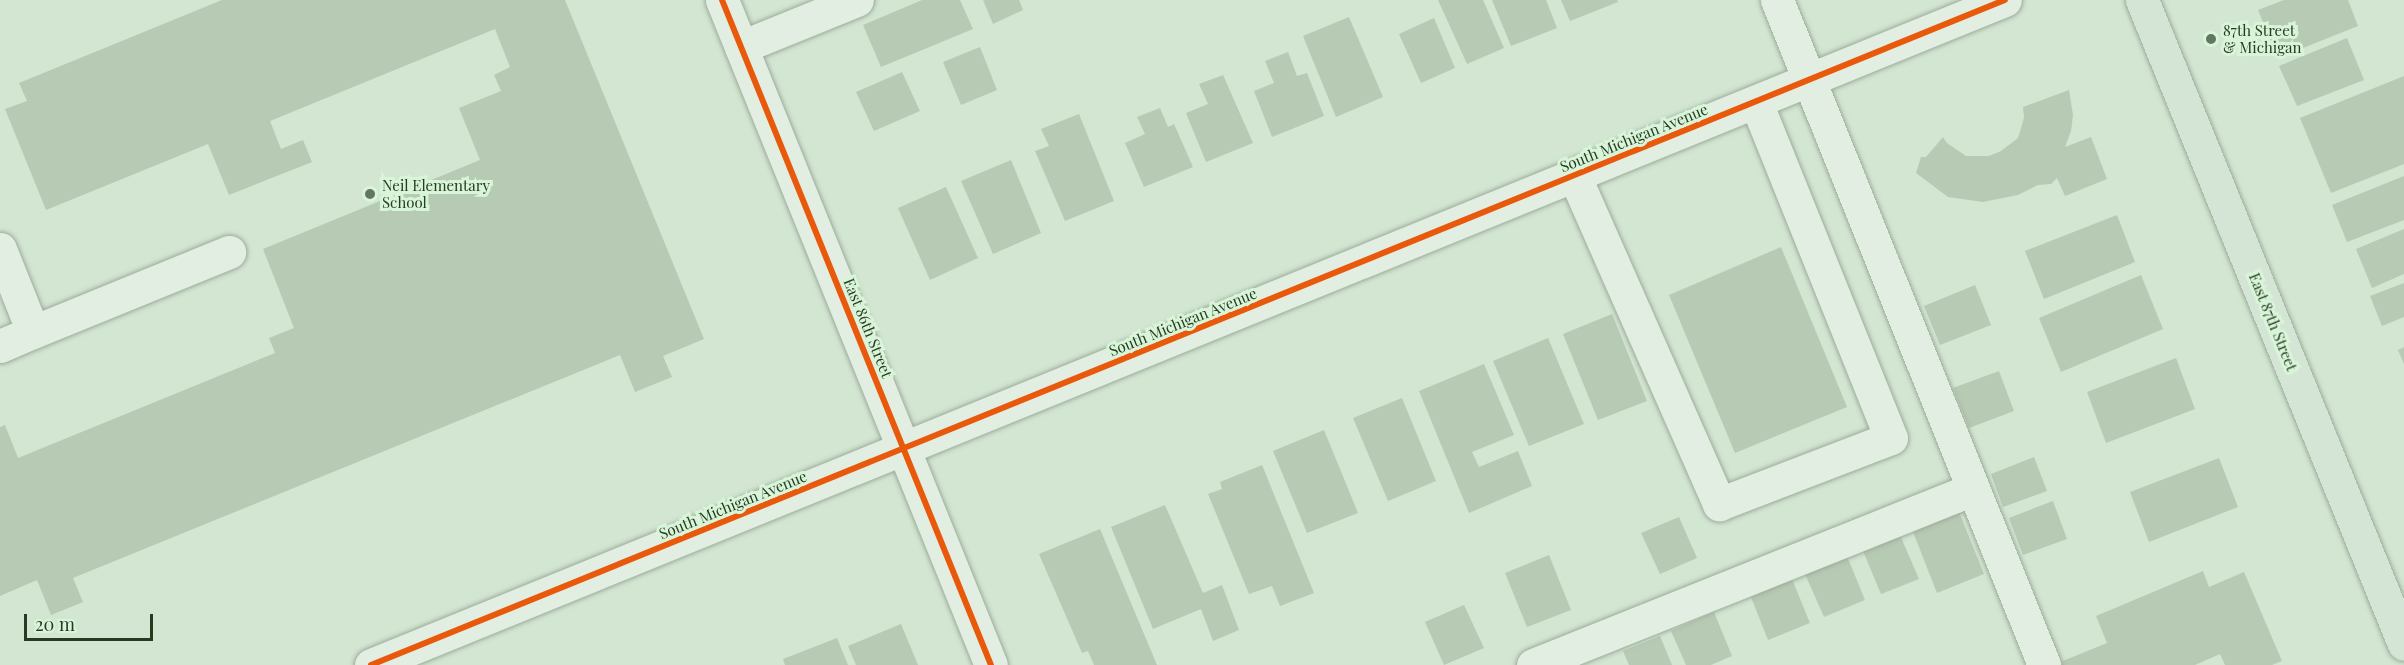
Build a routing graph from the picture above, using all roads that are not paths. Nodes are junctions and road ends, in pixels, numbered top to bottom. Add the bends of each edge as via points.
1 (722, 0) edge
2 (857, 0) edge
3 (1777, 0) edge
4 (2005, 0) edge
5 (2142, 0) edge
6 (741, 47) junction
7 (1809, 80) junction
8 (1756, 102) junction
9 (1574, 176) junction
10 (0, 249) edge
11 (229, 252) dead end
12 (33, 332) junction
13 (0, 346) edge
14 (903, 448) junction
15 (1973, 489) junction
16 (2404, 644) edge
17 (371, 665) edge
18 (991, 665) edge
19 (1533, 665) edge
20 (2044, 665) edge

1 - 6 street, East 86th Street
2 - 6 street
3 - 7 street
4 - 7 street, South Michigan Avenue
5 - 16 main road, East 87th Street
6 - 14 street, East 86th Street
7 - 8 street, South Michigan Avenue
7 - 15 street
8 - 9 street, South Michigan Avenue
8 - 9 street via 1891,438 1719,504
9 - 14 street, South Michigan Avenue
10 - 12 street
11 - 12 street
12 - 13 street
14 - 17 street, South Michigan Avenue
14 - 18 street, East 86th Street
15 - 19 street
15 - 20 street

